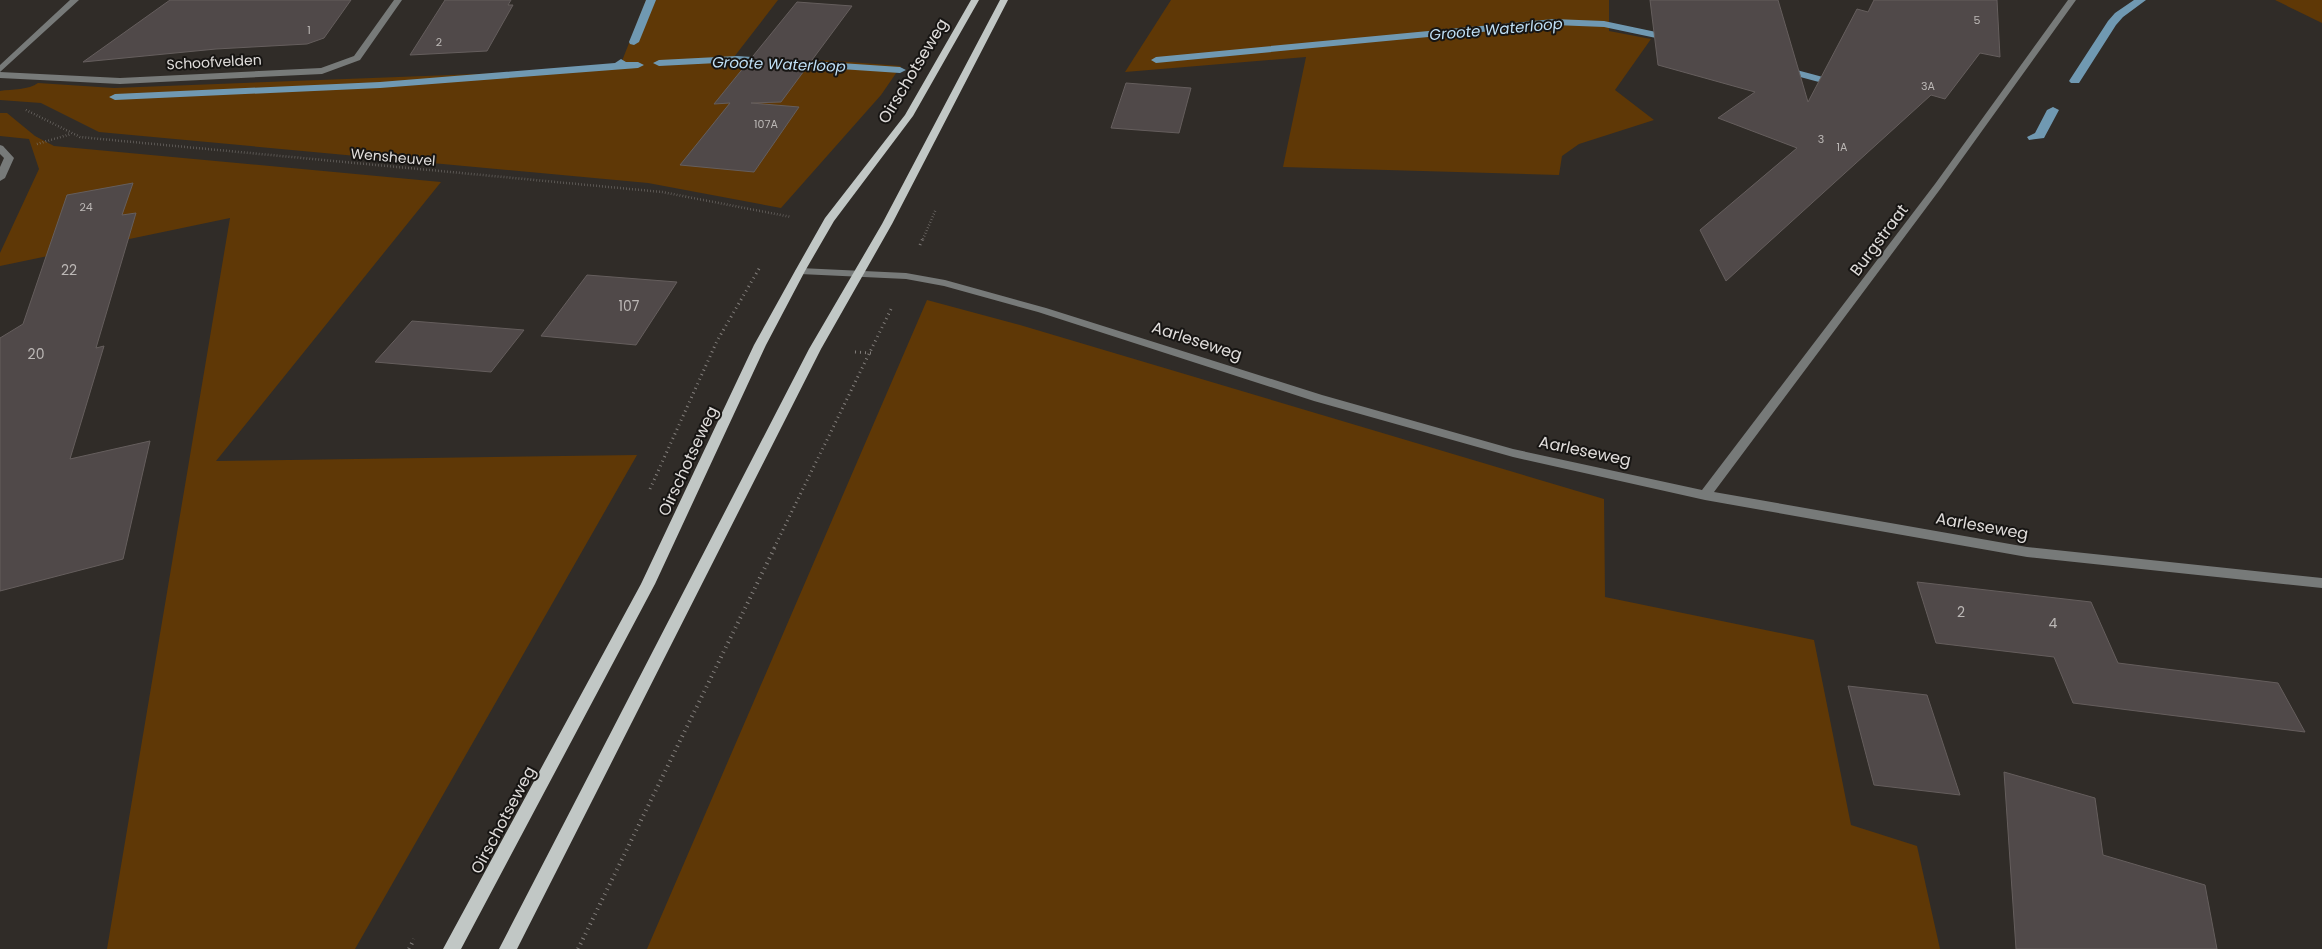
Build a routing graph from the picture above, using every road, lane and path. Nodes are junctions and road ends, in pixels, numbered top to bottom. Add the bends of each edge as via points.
1 (75, 0) edge
2 (398, 0) edge
3 (975, 0) edge
4 (1004, 0) edge
5 (2072, 0) edge
6 (0, 70) edge
7 (0, 75) edge
8 (20, 107) dead end
9 (0, 148) edge
10 (0, 178) edge
11 (789, 217) dead end
12 (800, 271) junction
13 (858, 274) junction
14 (906, 276) junction
15 (1705, 495) junction
16 (2322, 583) edge
17 (452, 949) edge
18 (508, 949) edge
19 (578, 949) edge

1 - 6 street
2 - 7 street, Schoofvelden via 357,58 322,71 120,81
3 - 12 main road, Oirschotseweg via 909,116 829,220
4 - 13 main road
5 - 15 street, Burgstraat via 1938,186
8 - 11 path, Wensheuvel via 80,137 662,192
9 - 10 street via 9,158
12 - 13 street, Aarleseweg
12 - 17 main road, Oirschotseweg via 760,345 648,584
13 - 14 street, Aarleseweg
13 - 18 main road via 815,349
14 - 15 street, Aarleseweg via 946,283 1042,310 1318,398 1513,453
14 - 19 path
15 - 16 street, Aarleseweg via 2027,552

